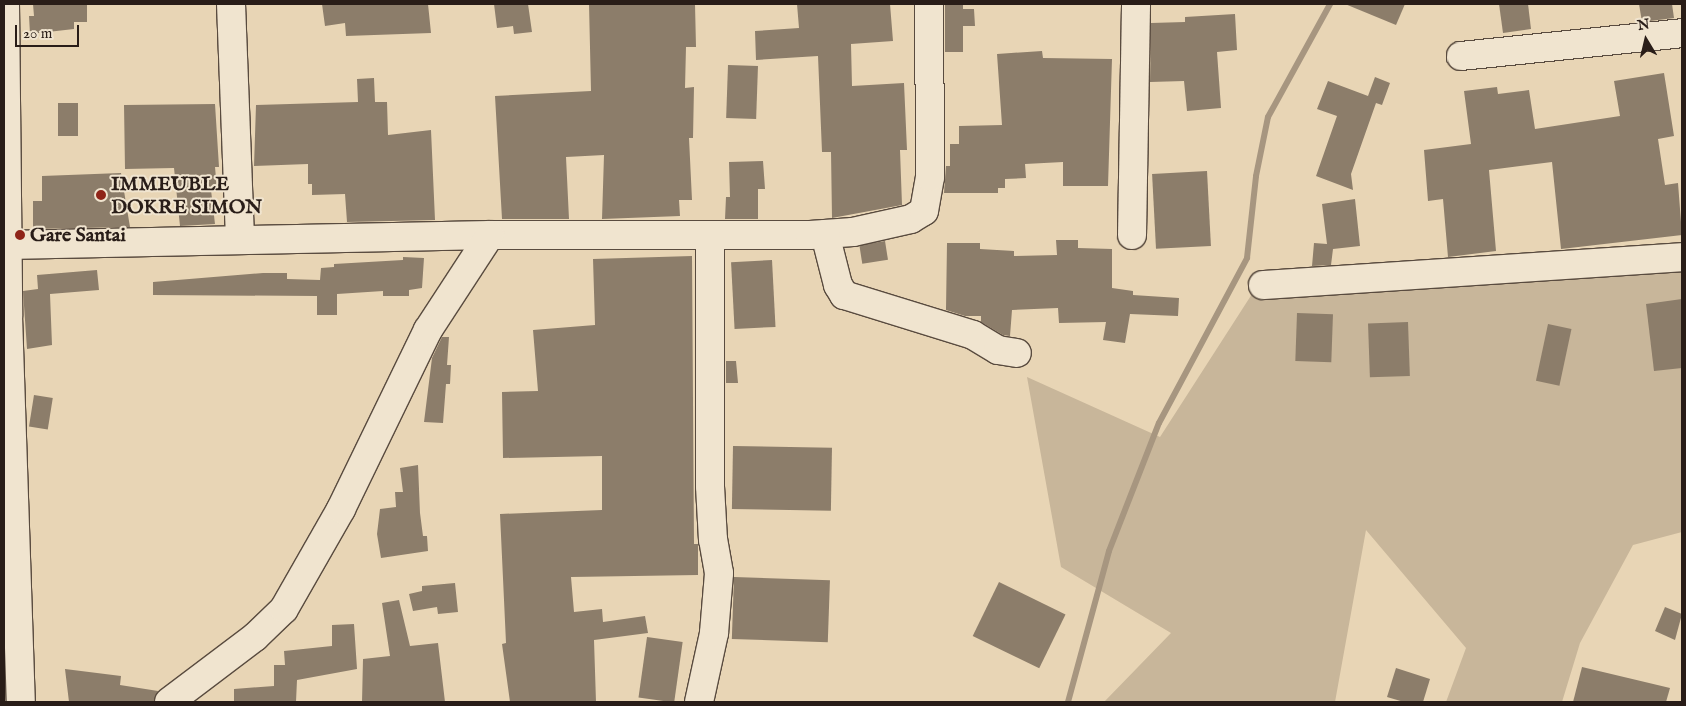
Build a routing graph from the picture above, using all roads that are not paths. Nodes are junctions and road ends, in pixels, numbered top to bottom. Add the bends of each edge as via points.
1 (5, 4) edge
2 (231, 4) edge
3 (929, 4) edge
4 (1136, 4) edge
5 (1682, 33) edge
6 (1461, 56) dead end
7 (825, 234) junction
8 (490, 235) junction
9 (1132, 235) dead end
10 (710, 238) junction
11 (240, 240) junction
12 (7, 245) junction
13 (1682, 257) edge
14 (1263, 285) dead end
15 (1017, 353) dead end
16 (21, 702) edge
17 (169, 702) edge
18 (699, 702) edge

1 - 12 street
2 - 11 street
3 - 7 street via 930,177 924,211 911,219
4 - 9 street
5 - 6 street
7 - 10 street
7 - 15 street via 838,285 844,295 973,335 998,350
8 - 10 street
8 - 11 street
8 - 17 street via 428,330 341,509 284,609 255,637
10 - 18 street via 710,486 713,540 719,573 715,625
11 - 12 street
12 - 16 street
13 - 14 street

